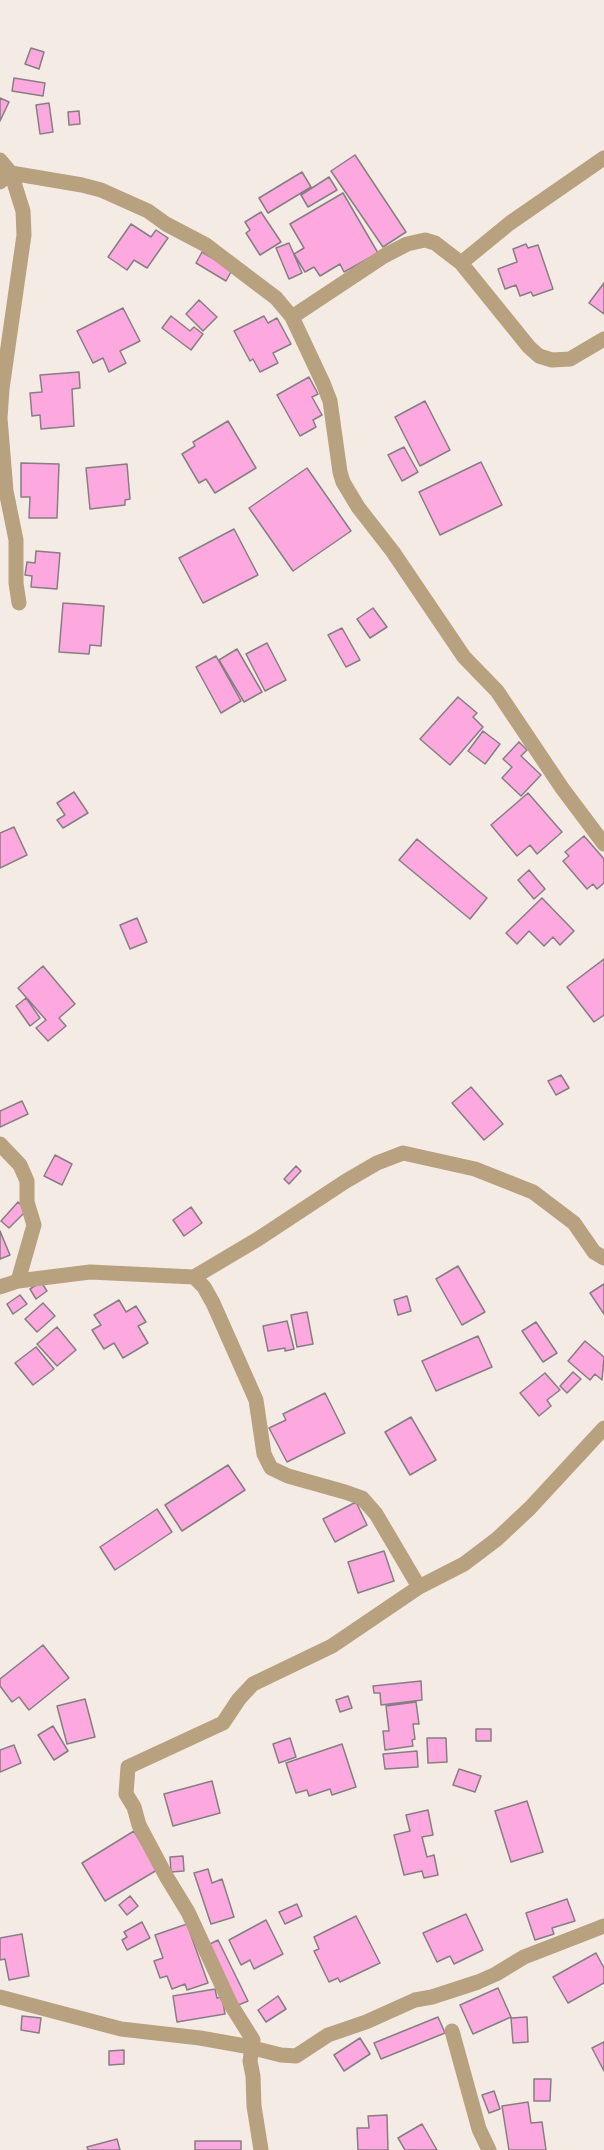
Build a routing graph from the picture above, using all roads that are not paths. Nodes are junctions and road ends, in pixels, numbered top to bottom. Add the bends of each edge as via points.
1 (604, 158) edge
2 (0, 160) edge
3 (5, 178) edge
4 (461, 263) junction
5 (292, 316) junction
6 (604, 339) edge
7 (19, 603) dead end
8 (604, 844) edge
9 (0, 1144) edge
10 (604, 1258) edge
11 (194, 1277) junction
12 (18, 1281) junction
13 (0, 1287) edge
14 (604, 1428) edge
15 (419, 1587) junction
16 (604, 1926) edge
17 (0, 1997) edge
18 (452, 2031) dead end
19 (253, 2049) junction
20 (261, 2150) edge
21 (489, 2150) edge

1 - 4 street via 510,223
2 - 3 street
3 - 5 street via 100,190 148,211 255,280
3 - 7 street via 23,211 24,235 0,418 6,491 16,540
4 - 5 street via 435,243 425,240 407,244
4 - 6 street via 539,356 570,359
5 - 8 street via 330,401 340,472 358,507 464,657 497,690
9 - 12 street via 20,1165 27,1181 27,1202 34,1225
10 - 11 street via 594,1252 574,1223 533,1192 475,1169 403,1154 356,1174
11 - 12 street via 90,1272
11 - 15 street via 213,1303 256,1400 264,1454 271,1468 362,1498 376,1514
12 - 13 street
14 - 15 street via 497,1539 464,1564
15 - 19 street via 332,1646 254,1684 223,1723 128,1767 126,1794 139,1825 188,1912 231,2005 254,2040
16 - 19 street via 524,1957 478,1982 400,2005 328,2035 296,2056
17 - 19 street via 121,2029
18 - 21 street via 479,2129
19 - 20 street via 250,2061

